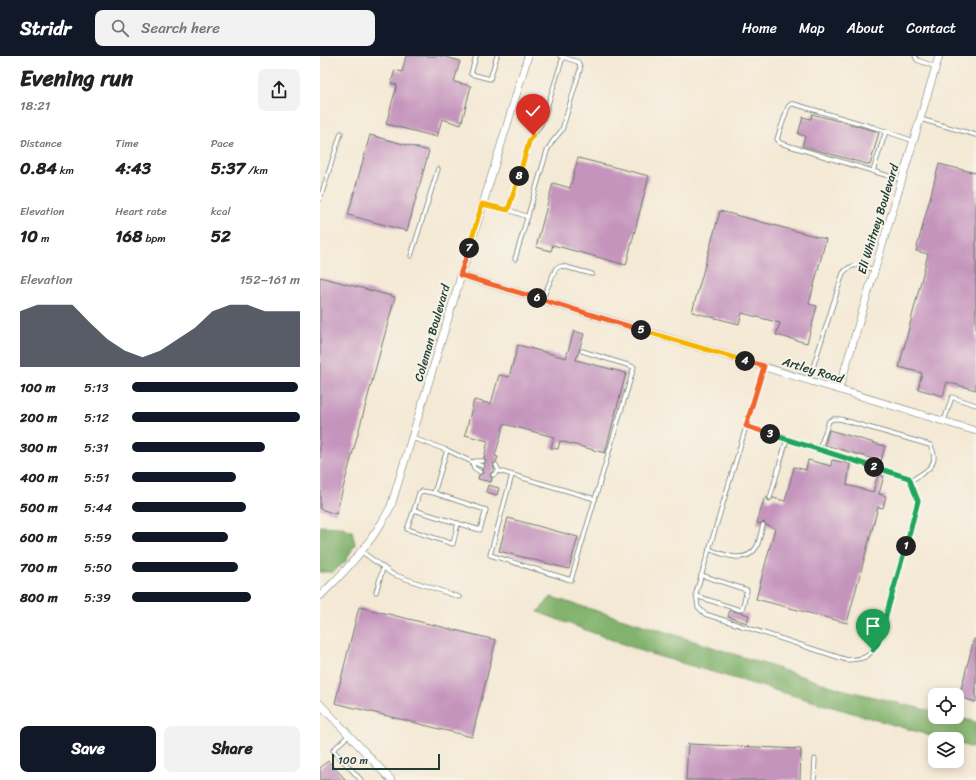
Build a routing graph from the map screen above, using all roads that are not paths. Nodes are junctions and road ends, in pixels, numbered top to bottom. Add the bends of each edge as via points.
1 (476, 56) edge
2 (497, 56) edge
3 (528, 56) edge
4 (561, 56) edge
5 (915, 56) edge
6 (939, 56) edge
7 (936, 67) junction
8 (920, 119) junction
9 (886, 131) junction
10 (341, 133) dead end
11 (976, 135) edge
12 (914, 141) junction
13 (438, 169) dead end
14 (873, 171) junction
15 (902, 180) junction
16 (320, 199) edge
17 (482, 204) junction
18 (508, 210) junction
19 (528, 217) junction
20 (411, 256) dead end
21 (515, 259) dead end
22 (875, 270) junction
23 (592, 274) dead end
24 (460, 275) junction
25 (542, 300) junction
26 (582, 351) dead end
27 (764, 366) junction
28 (809, 380) junction
29 (839, 389) junction
30 (976, 404) edge
31 (944, 421) junction
32 (746, 426) junction
33 (976, 431) edge
34 (412, 438) junction
35 (787, 440) junction
36 (447, 450) junction
37 (819, 450) junction
38 (472, 462) junction
39 (483, 462) dead end
40 (496, 465) dead end
41 (482, 466) dead end
42 (494, 470) dead end
43 (499, 471) junction
44 (480, 472) dead end
45 (493, 475) dead end
46 (512, 475) junction
47 (910, 481) junction
48 (434, 493) junction
49 (770, 498) dead end
50 (595, 499) junction
51 (414, 510) junction
52 (458, 523) junction
53 (763, 524) dead end
54 (709, 549) junction
55 (361, 551) junction
56 (383, 568) junction
57 (701, 575) junction
58 (376, 592) dead end
59 (320, 596) edge
60 (696, 596) junction
61 (459, 597) dead end
62 (320, 704) edge
63 (349, 735) junction
64 (815, 759) dead end
65 (361, 780) edge
66 (391, 780) edge
67 (814, 780) edge

1 - 2 lane via 471,74 490,79
3 - 17 street, Coleman Boulevard
4 - 18 lane via 541,124 529,142
4 - 19 lane via 578,62 580,70 562,130 547,151
5 - 7 lane via 917,60
6 - 7 street, Eli Whitney Boulevard
7 - 8 street, Eli Whitney Boulevard
8 - 11 lane
8 - 12 street, Eli Whitney Boulevard
9 - 12 lane
9 - 14 lane
9 - 14 lane via 791,104 777,139 780,143
10 - 16 lane
12 - 15 street, Eli Whitney Boulevard
13 - 20 lane
14 - 15 lane
15 - 22 street, Eli Whitney Boulevard
17 - 18 lane
17 - 24 street, Coleman Boulevard
18 - 19 lane
19 - 21 lane
22 - 28 lane via 852,265 843,273
22 - 29 street, Eli Whitney Boulevard
23 - 25 lane via 562,266 556,268
24 - 25 street, Artley Road
24 - 34 street, Coleman Boulevard
25 - 27 street, Artley Road
26 - 50 lane via 634,367
27 - 28 street, Artley Road
27 - 32 lane
28 - 29 street, Artley Road
29 - 31 street, Artley Road
30 - 31 lane via 952,397
31 - 33 street, Artley Road
32 - 35 lane
32 - 54 lane
34 - 36 lane
34 - 55 street, Coleman Boulevard via 391,506
35 - 37 lane
35 - 49 lane
36 - 38 lane
36 - 48 lane
37 - 47 lane via 909,478
37 - 47 lane via 829,421 833,419 930,445 934,457 933,464
38 - 39 lane
38 - 41 lane
38 - 44 lane via 474,468
40 - 43 lane
42 - 43 lane
43 - 45 lane
43 - 46 lane
46 - 50 lane
46 - 50 lane via 490,555 572,580
47 - 60 lane via 918,501 914,517 878,643 861,659 847,660 704,614 698,606
48 - 51 lane via 419,493
48 - 52 lane via 486,510 480,530
51 - 52 lane
51 - 52 lane via 408,529 453,544
53 - 54 lane via 756,546 750,553 736,558
54 - 57 lane
55 - 56 lane
55 - 59 street, Coleman Boulevard
56 - 58 lane
56 - 61 lane via 392,574
57 - 60 lane
57 - 60 lane via 747,590 740,610
62 - 63 street
63 - 65 lane via 333,750
63 - 66 street
64 - 67 lane

